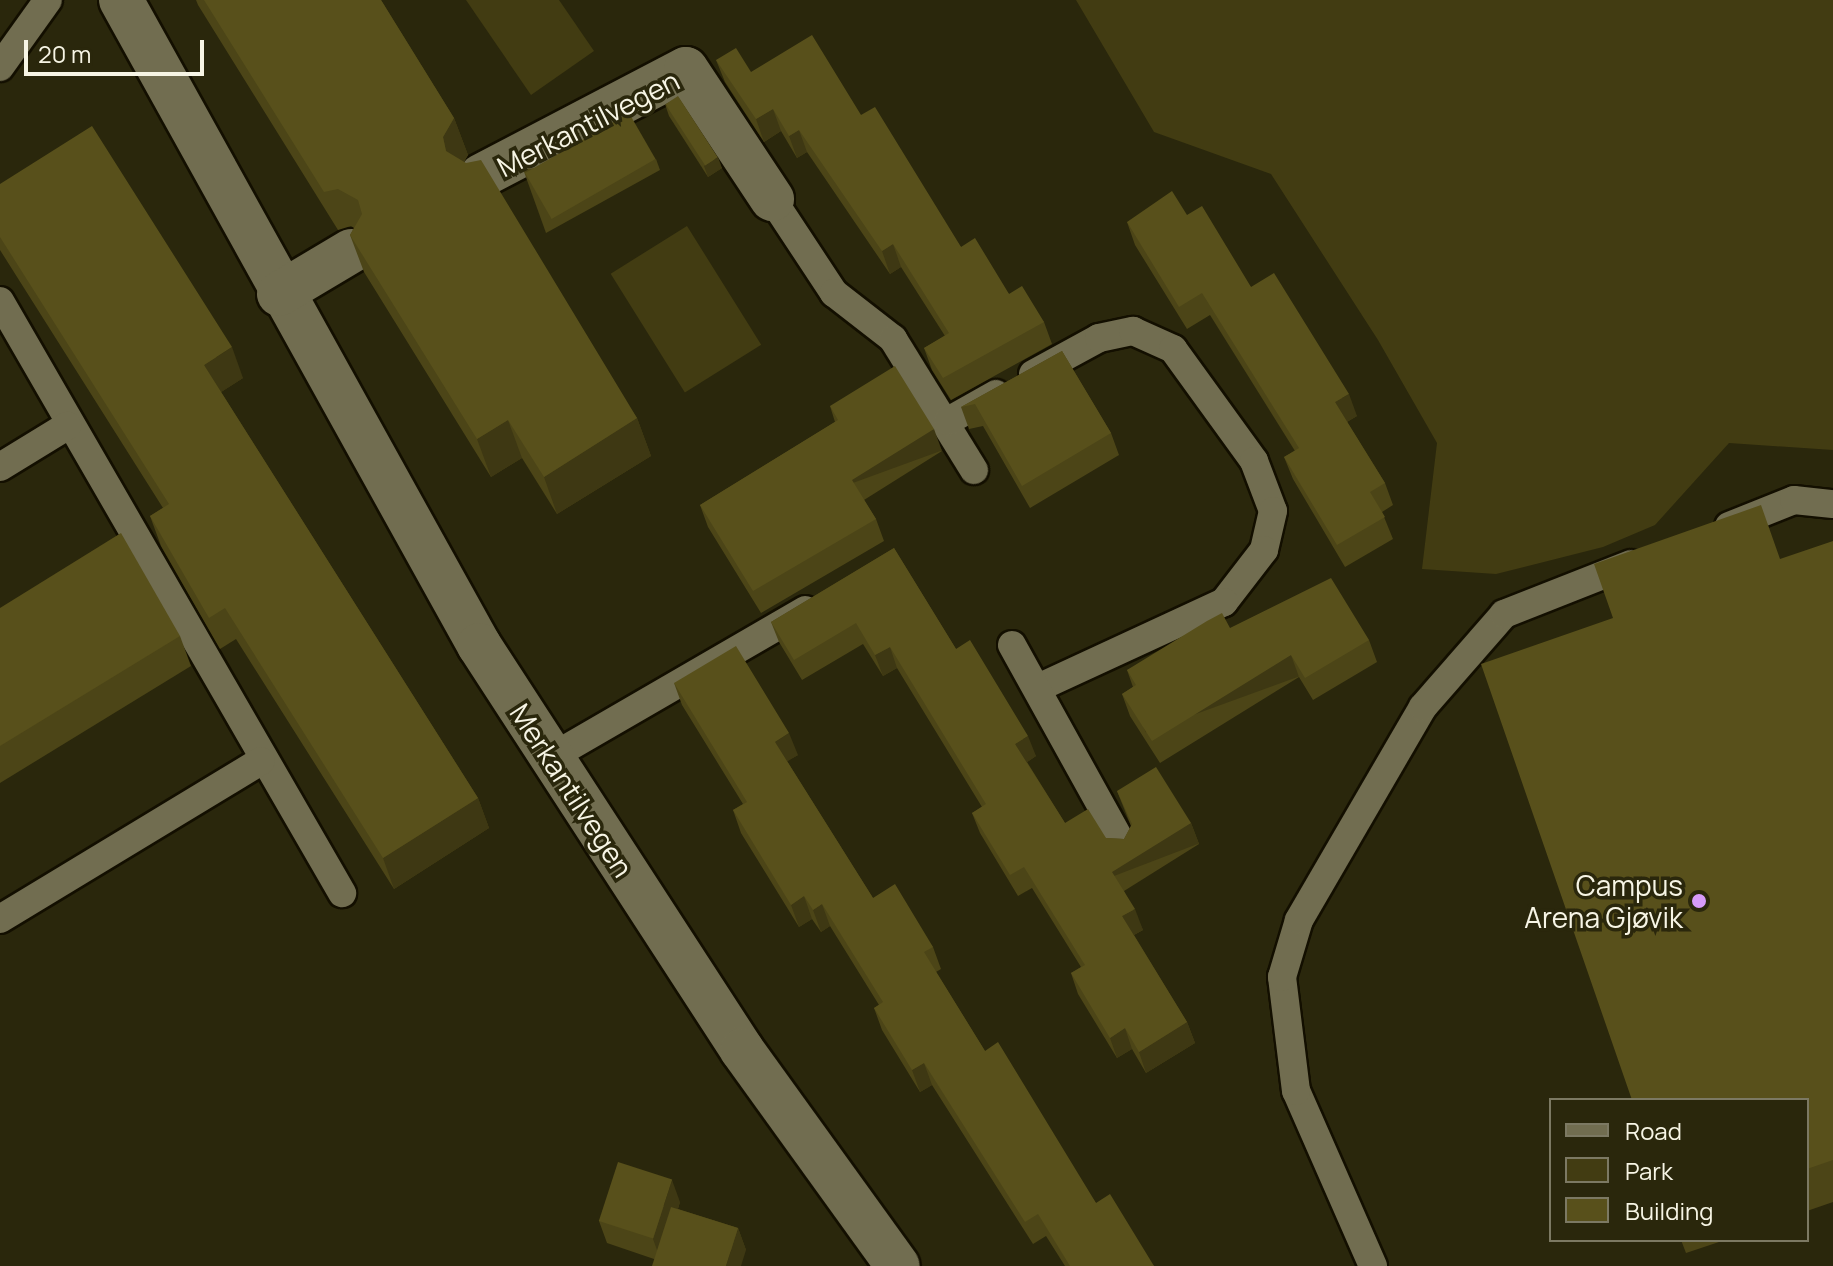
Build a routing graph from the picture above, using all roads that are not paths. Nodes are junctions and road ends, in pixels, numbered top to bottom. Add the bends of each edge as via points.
1 (48, 0) edge
2 (121, 0) edge
3 (0, 67) edge
4 (481, 176) edge
5 (772, 199) joint
6 (351, 251) edge
7 (279, 294) junction
8 (0, 301) edge
9 (948, 421) junction
10 (67, 426) junction
11 (0, 467) edge
12 (974, 470) dead end
13 (1833, 504) edge
14 (1707, 535) edge
15 (1663, 552) edge
16 (824, 598) edge
17 (1012, 645) dead end
18 (1040, 687) junction
19 (550, 758) junction
20 (261, 761) junction
21 (1123, 845) edge
22 (342, 893) dead end
23 (0, 919) edge
24 (898, 1266) edge
25 (1373, 1266) edge

1 - 3 lane
2 - 7 street, Merkantilvegen
4 - 5 street, Merkantilvegen via 686,69
5 - 9 lane via 834,293 893,339
6 - 7 street
7 - 19 street, Merkantilvegen
8 - 10 lane
9 - 12 lane
9 - 18 lane via 1099,338 1133,331 1173,349 1217,401 1254,461 1273,511 1264,550 1224,602
10 - 11 lane
10 - 20 lane
13 - 14 lane via 1794,500
15 - 25 lane via 1504,614 1423,707 1299,920 1282,977 1296,1091
16 - 19 lane
17 - 18 lane
18 - 21 lane
19 - 24 street, Merkantilvegen via 742,1050
20 - 22 lane
20 - 23 lane

